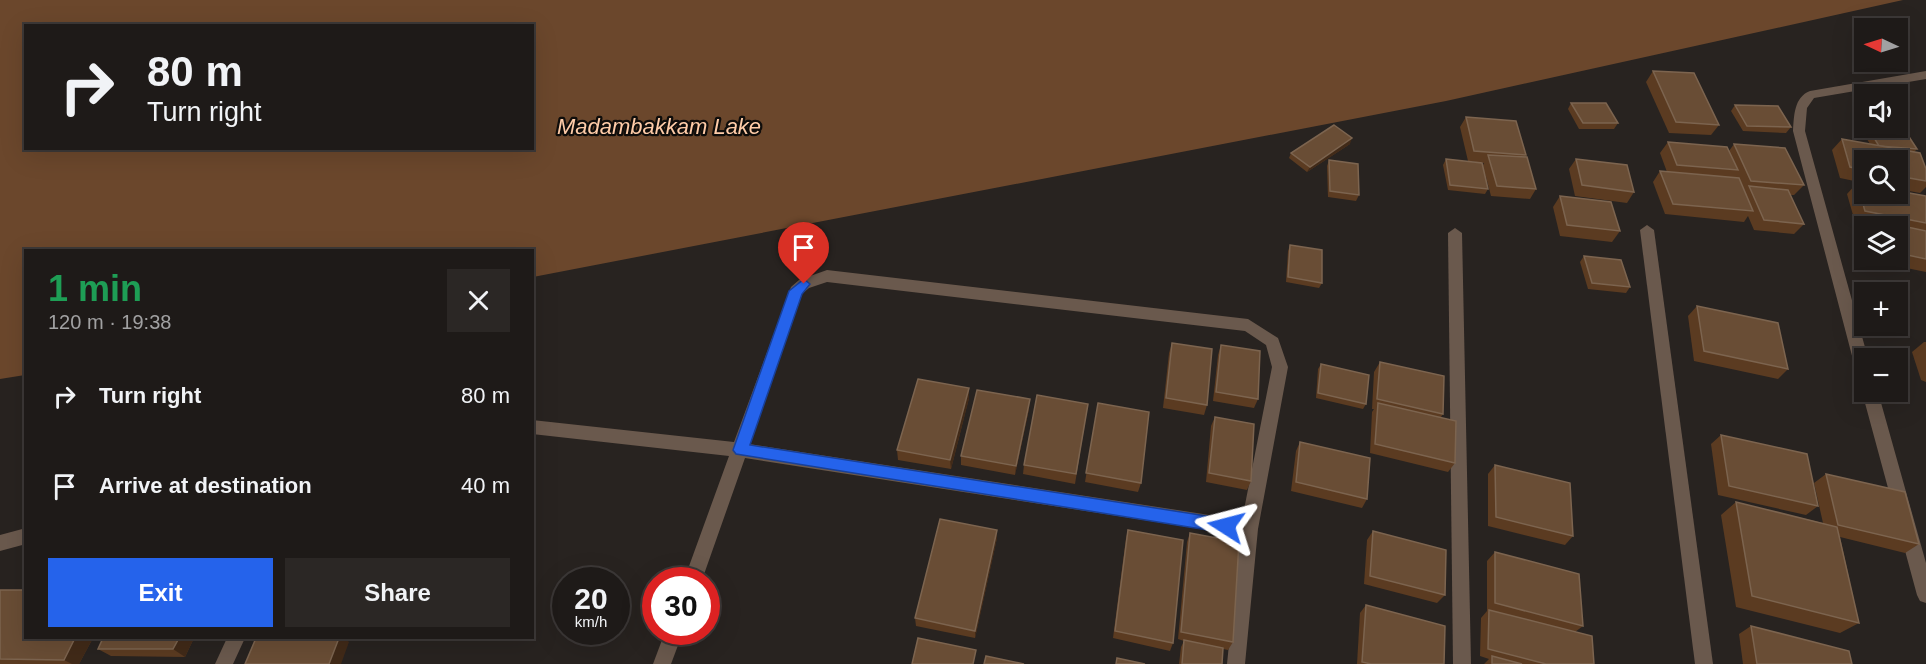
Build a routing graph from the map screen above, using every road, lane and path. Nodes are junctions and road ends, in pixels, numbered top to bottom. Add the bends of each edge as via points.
1 (1926, 75) edge
2 (1647, 230) dead end
3 (1455, 233) dead end
4 (1858, 348) edge
5 (1873, 402) edge
6 (534, 427) edge
7 (741, 450) junction
8 (1249, 529) junction
9 (24, 537) edge
10 (2, 544) edge
11 (698, 567) edge
12 (1926, 595) edge
13 (236, 639) edge
14 (669, 645) edge
15 (224, 664) edge
16 (662, 664) edge
17 (1236, 664) edge
18 (1462, 664) edge
19 (1704, 664) edge

1 - 4 street via 1810,95 1801,107 1799,132
2 - 19 street
3 - 18 street
5 - 12 street
6 - 7 street
7 - 8 street
7 - 8 street via 796,291 827,276 1248,325 1273,342 1280,367
7 - 11 street
8 - 17 street
9 - 10 street
13 - 15 street
14 - 16 street

